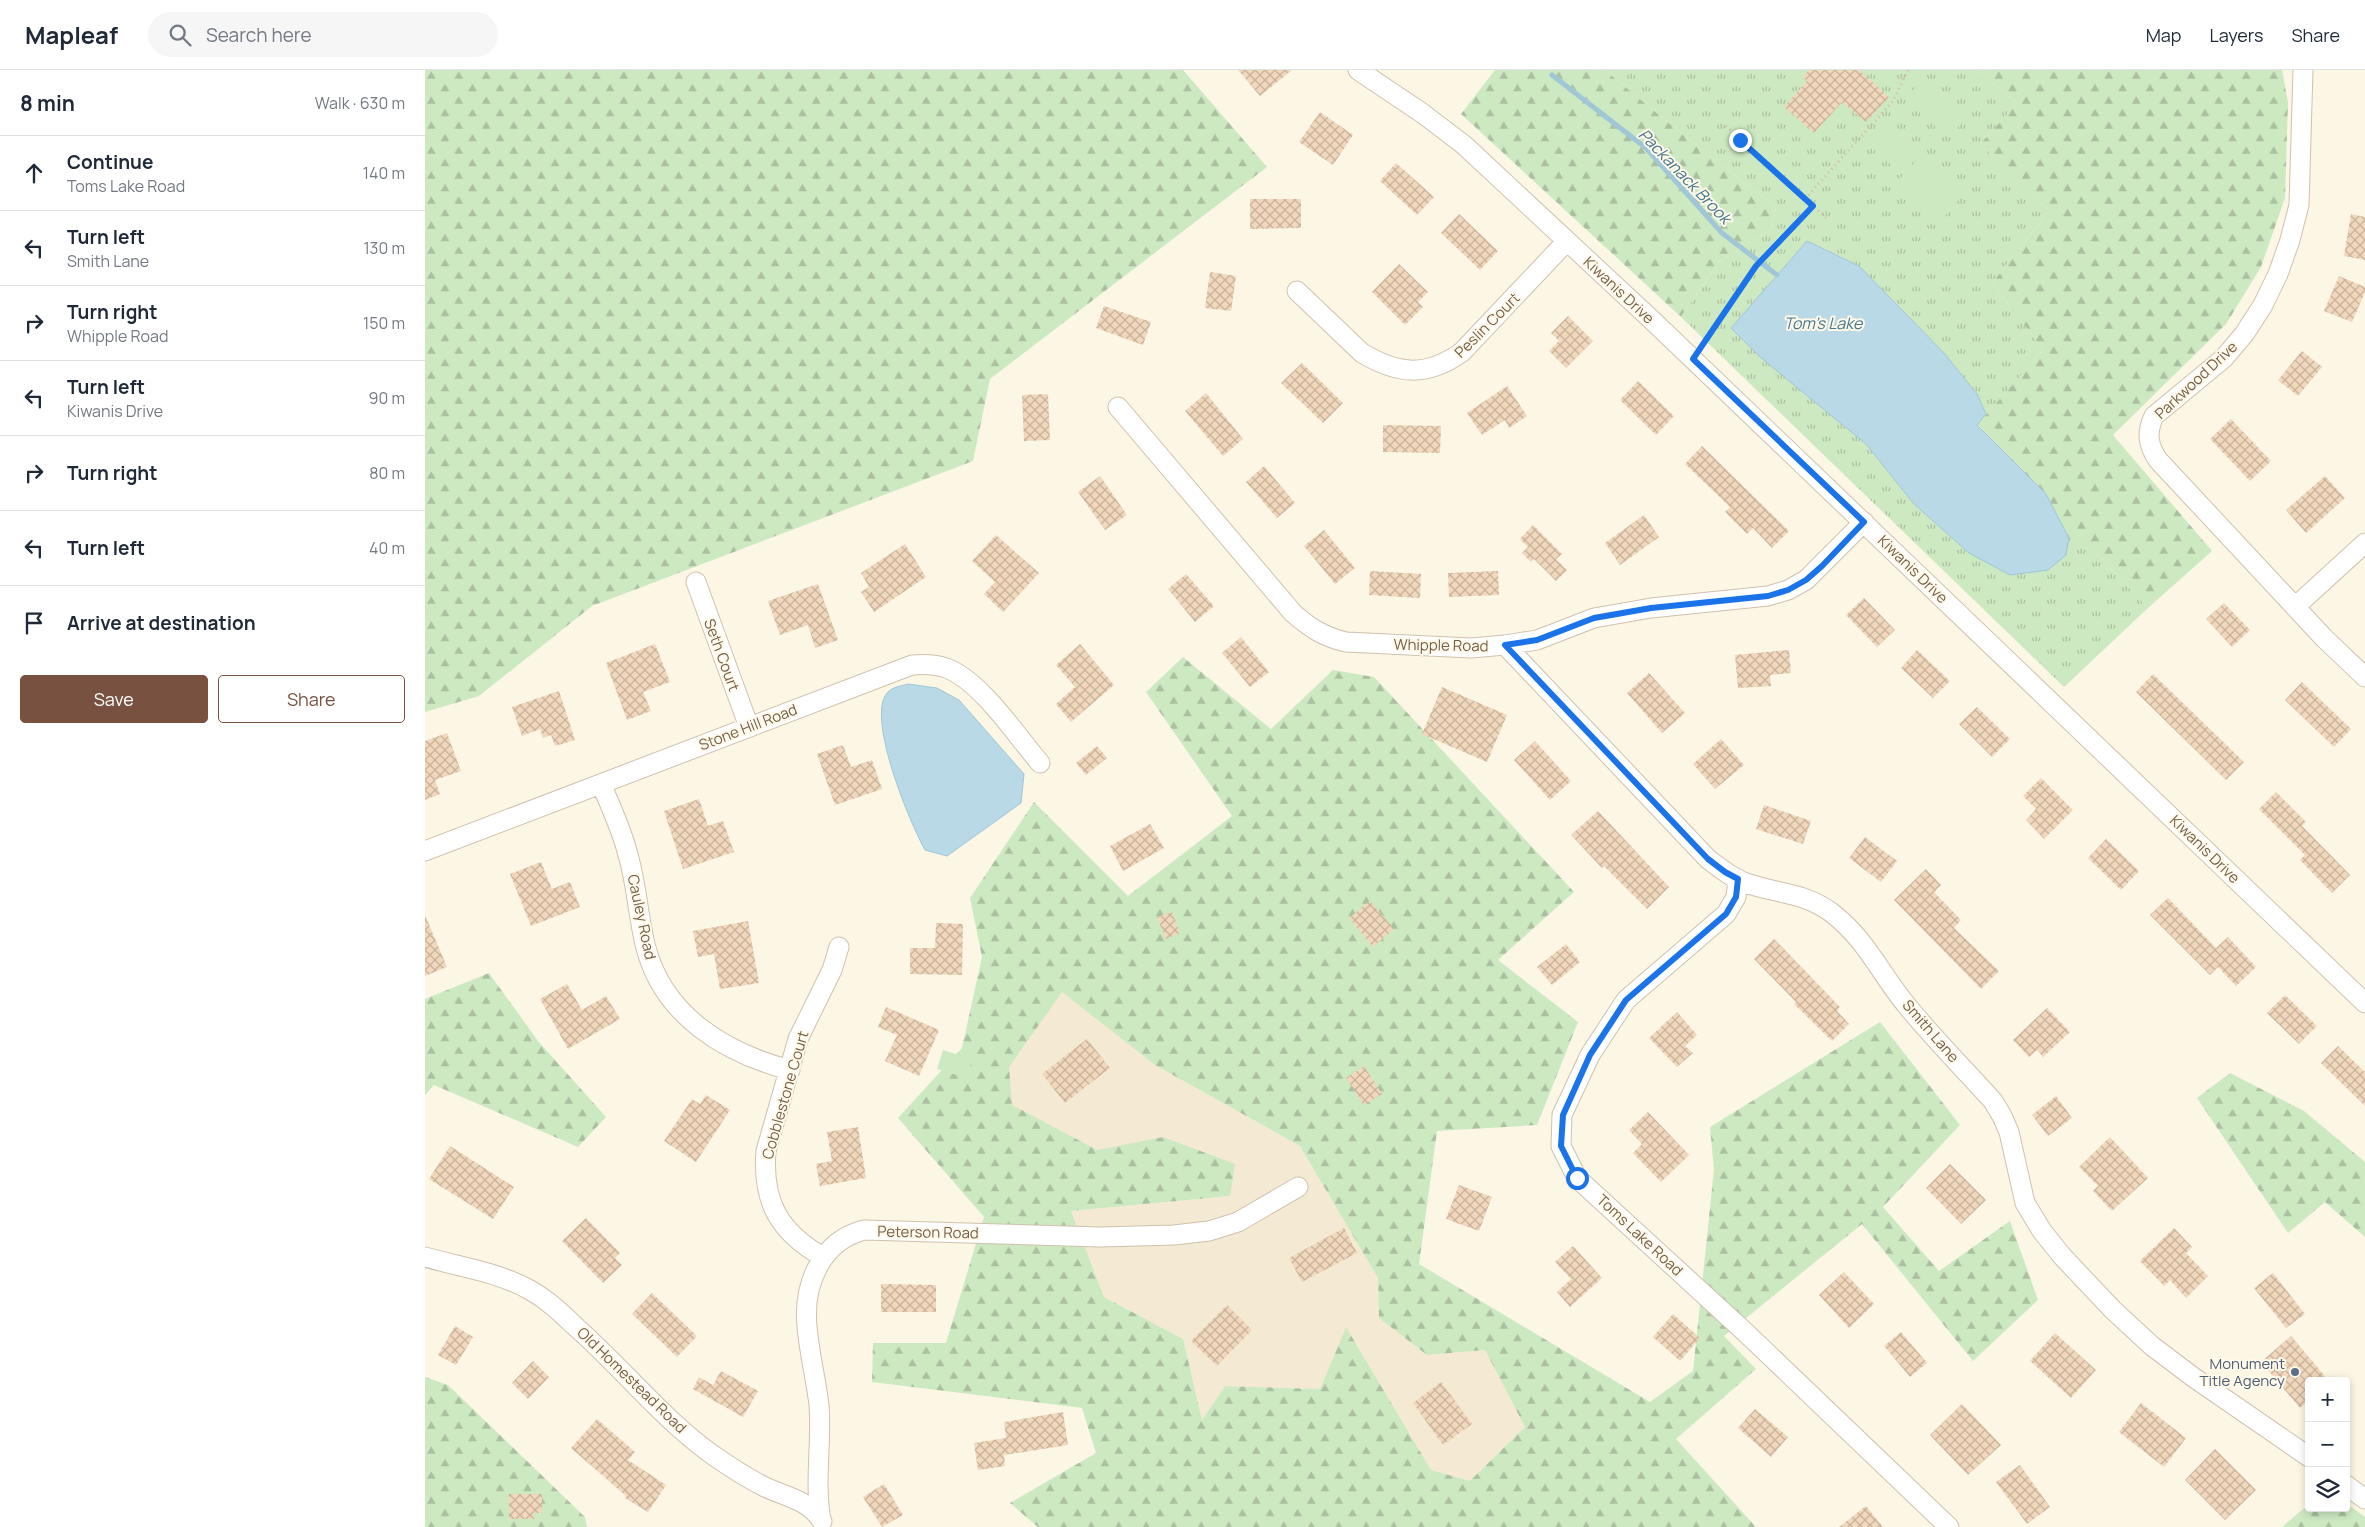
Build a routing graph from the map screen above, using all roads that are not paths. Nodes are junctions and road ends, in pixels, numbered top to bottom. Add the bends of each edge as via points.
1 (1358, 70) edge
2 (2303, 70) edge
3 (1567, 242) junction
4 (1297, 291) dead end
5 (1118, 408) dead end
6 (1864, 522) junction
7 (2365, 543) edge
8 (695, 582) dead end
9 (2295, 607) junction
10 (1505, 645) junction
11 (2365, 677) edge
12 (749, 727) junction
13 (1040, 764) dead end
14 (601, 784) junction
15 (425, 851) edge
16 (1738, 879) junction
17 (839, 947) dead end
18 (2365, 1003) edge
19 (789, 1070) junction
20 (1299, 1187) dead end
21 (425, 1257) edge
22 (823, 1257) junction
23 (2305, 1454) edge
24 (2350, 1488) edge
25 (2365, 1499) edge
26 (823, 1523) edge
27 (1949, 1527) edge

1 - 3 street, Kiwanis Drive via 1464,145
2 - 9 street, Parkwood Drive via 2299,204 2278,274 2263,305 2224,358 2154,416 2149,426 2151,450 2157,460
3 - 4 street, Peslin Court via 1463,352 1430,369 1393,368 1362,354
3 - 6 street, Kiwanis Drive
5 - 10 street, Whipple Road via 1293,614 1309,628 1346,642 1471,648
6 - 10 street, Whipple Road via 1822,566 1788,590 1768,596 1651,608 1594,618 1537,640
6 - 18 street, Kiwanis Drive
7 - 9 street
8 - 12 street, Seth Court
9 - 11 street, Parkwood Drive
10 - 16 street, Smith Lane via 1708,859
12 - 13 street, Stone Hill Road via 912,665 929,664 963,676 978,689
12 - 14 street, Stone Hill Road
14 - 15 street, Stone Hill Road
14 - 19 street, Cauley Road via 629,856 646,948 661,985 690,1021 710,1036 762,1063
16 - 23 street, Smith Lane via 1810,900 1850,927 1907,1006 1993,1101 2009,1132 2025,1203 2062,1256 2152,1346
16 - 27 street, Toms Lake Road via 1736,897 1726,914 1626,1000 1607,1027 1565,1105 1561,1146 1577,1178 1767,1352
17 - 19 street, Cobblestone Court
19 - 22 street, Cobblestone Court via 766,1151 767,1188 781,1223 793,1237
20 - 22 street, Peterson Road via 1238,1222 1209,1231 1100,1236 864,1230 840,1240
21 - 26 street, Old Homestead Road via 507,1279 552,1305 708,1451 765,1487 802,1502
22 - 26 street, Peterson Road via 811,1281 807,1302 807,1325 819,1406 818,1502
24 - 25 street

